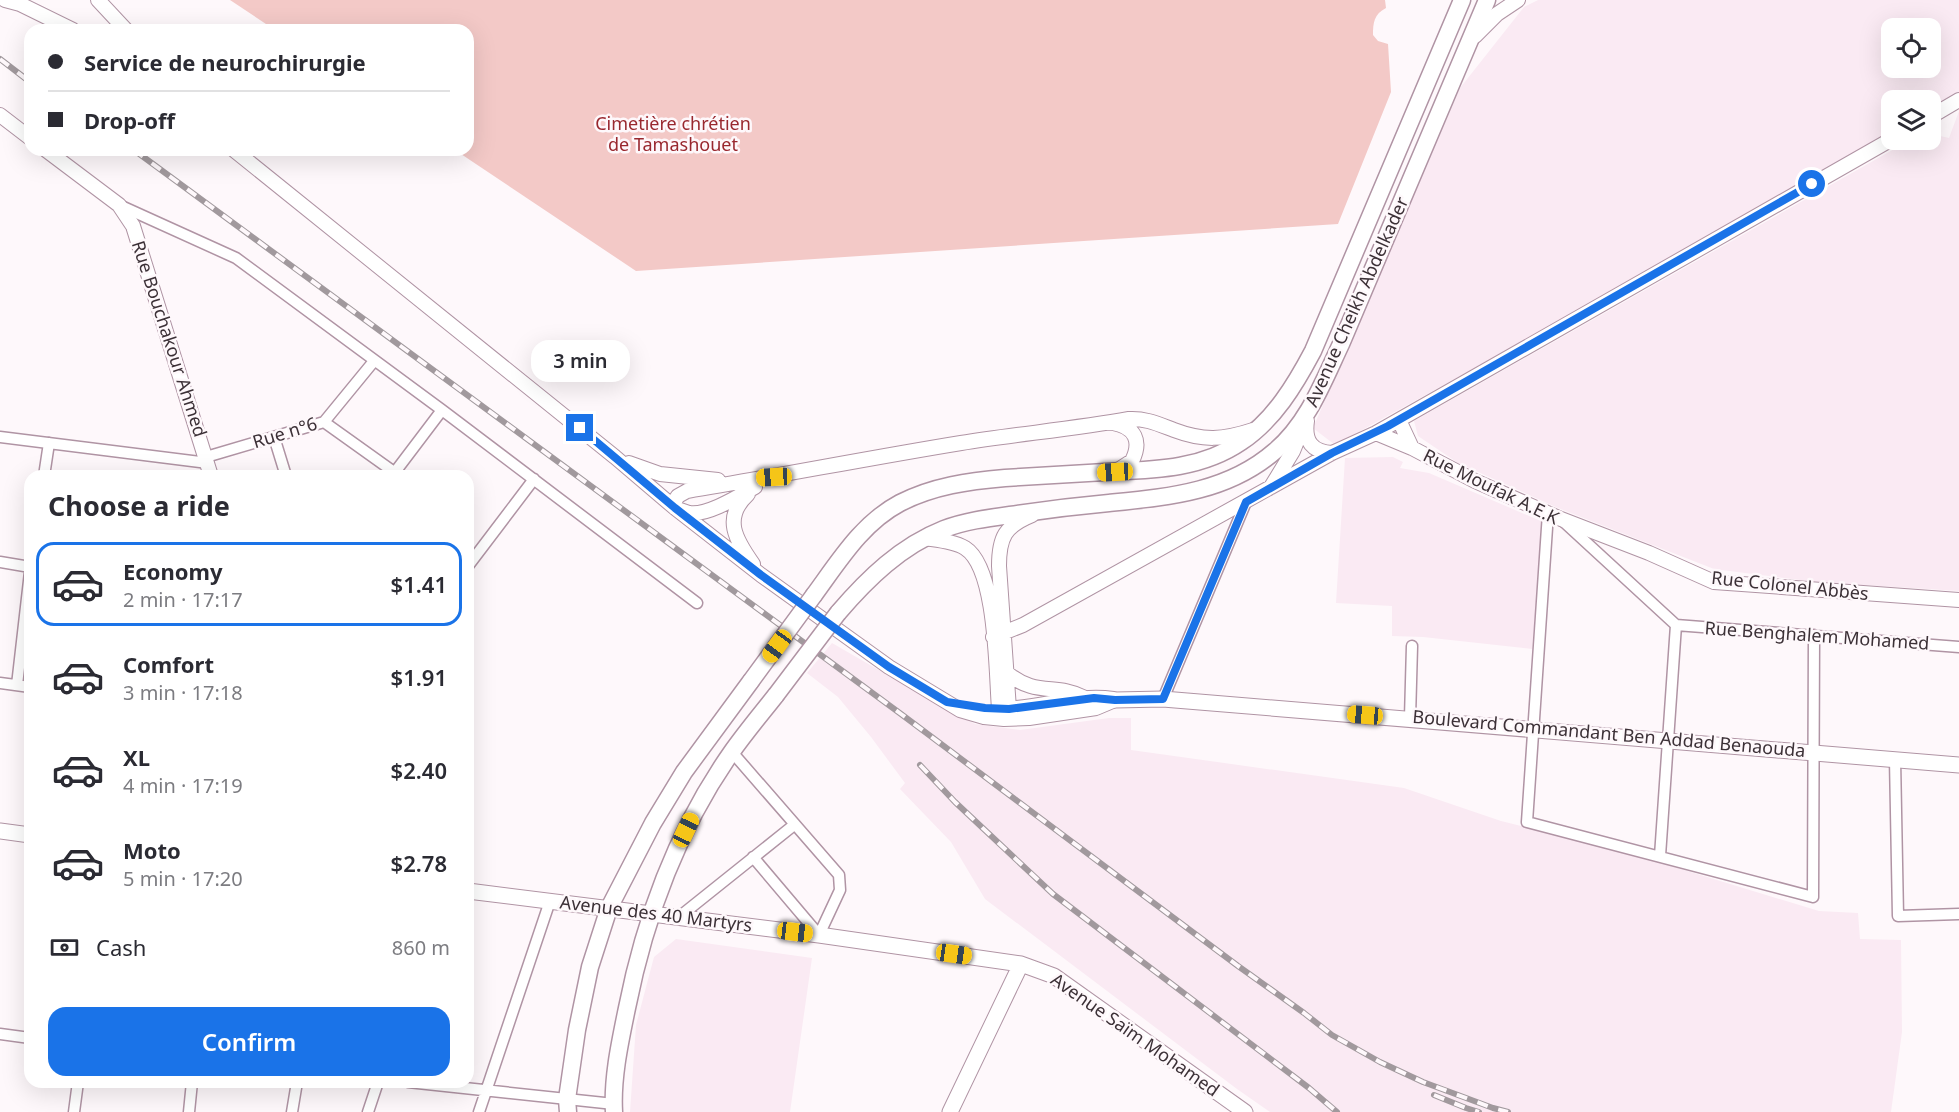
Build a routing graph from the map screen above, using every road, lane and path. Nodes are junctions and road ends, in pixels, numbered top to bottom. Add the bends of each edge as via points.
1 (5, 0) edge
2 (98, 0) edge
3 (1462, 0) edge
4 (1487, 0) edge
5 (1518, 0) edge
6 (1453, 22) junction
7 (61, 24) edge
8 (120, 24) edge
9 (1475, 30) junction
10 (1467, 48) junction
11 (1959, 100) edge
12 (1941, 111) edge
13 (0, 115) edge
14 (24, 133) edge
15 (1881, 145) edge
16 (54, 156) edge
17 (242, 156) edge
18 (246, 156) edge
19 (259, 170) junction
20 (118, 205) junction
21 (374, 361) junction
22 (442, 410) junction
23 (1308, 414) junction
24 (1399, 420) junction
25 (324, 422) junction
26 (1108, 422) junction
27 (1258, 429) junction
28 (1376, 433) junction
29 (0, 437) edge
30 (274, 437) junction
31 (48, 443) junction
32 (1412, 448) junction
33 (1332, 453) junction
34 (615, 457) junction
35 (208, 465) edge
36 (45, 470) edge
37 (284, 470) edge
38 (388, 470) edge
39 (396, 470) edge
40 (1115, 472) junction
41 (774, 477) junction
42 (534, 480) junction
43 (755, 487) junction
44 (1269, 488) junction
45 (1246, 502) junction
46 (675, 508) junction
47 (1048, 509) junction
48 (1548, 513) junction
49 (1561, 519) junction
50 (924, 538) junction
51 (474, 558) edge
52 (0, 562) edge
53 (24, 568) edge
54 (761, 575) junction
55 (1959, 600) edge
56 (698, 603) dead end
57 (24, 623) edge
58 (1028, 623) junction
59 (1676, 626) junction
60 (998, 635) junction
61 (1814, 635) junction
62 (1412, 646) dead end
63 (1959, 647) edge
64 (1005, 650) junction
65 (1007, 673) junction
66 (0, 683) edge
67 (17, 685) junction
68 (24, 686) edge
69 (1085, 698) junction
70 (1163, 699) junction
71 (1115, 700) junction
72 (1004, 712) junction
73 (1410, 718) junction
74 (1533, 730) junction
75 (1668, 740) junction
76 (1813, 751) junction
77 (732, 752) junction
78 (1895, 759) junction
79 (1959, 765) edge
80 (794, 825) junction
81 (0, 832) edge
82 (24, 834) edge
83 (1660, 856) junction
84 (753, 857) junction
85 (474, 892) edge
86 (549, 901) junction
87 (609, 909) junction
88 (651, 914) junction
89 (1959, 914) edge
90 (679, 917) junction
91 (819, 935) junction
92 (1021, 964) junction
93 (0, 1034) edge
94 (24, 1037) edge
95 (77, 1088) edge
96 (191, 1088) edge
97 (296, 1088) edge
98 (376, 1088) edge
99 (459, 1088) edge
100 (485, 1091) junction
101 (568, 1106) edge
102 (614, 1108) edge
103 (74, 1112) edge
104 (189, 1112) edge
105 (292, 1112) edge
106 (368, 1112) edge
107 (479, 1112) edge
108 (950, 1112) edge
109 (1245, 1112) edge

1 - 7 street
2 - 8 street
3 - 6 main road, Avenue Cheikh Abdelkader
4 - 9 main road, Avenue Cheikh Abdelkader
5 - 10 street via 1486,24
6 - 9 main road
6 - 27 main road, Avenue Cheikh Abdelkader via 1313,351 1295,383
9 - 10 main road, Avenue Cheikh Abdelkader
10 - 23 main road, Avenue Cheikh Abdelkader
11 - 12 street
13 - 14 street
15 - 24 street
16 - 20 street, Rue Bouchakour Ahmed
17 - 19 street, Boulevard Commandant Ben Addad Benaouda
18 - 19 street
19 - 34 street, Boulevard Commandant Ben Addad Benaouda
20 - 21 street via 236,258
20 - 35 street, Rue Bouchakour Ahmed via 133,226
21 - 22 street
21 - 25 street, Rue n°6
22 - 39 street
22 - 42 street
23 - 33 street via 1306,432 1310,443 1318,451
23 - 44 street via 1293,451
23 - 47 main road, Avenue Cheikh Abdelkader via 1275,451 1223,483 1180,495
24 - 28 street
24 - 32 street, Rue Moufak A.E.K
25 - 30 street, Rue n°6
25 - 38 street
26 - 27 street via 1140,418 1214,439
26 - 40 street via 1131,430 1137,446 1132,461
26 - 41 street via 965,442
27 - 40 main road, Avenue Cheikh Abdelkader via 1207,460 1172,468
28 - 32 street, Rue Moufak A.E.K
28 - 33 street
29 - 31 street
30 - 35 street, Rue n°6
30 - 37 street
31 - 35 street
31 - 36 street
32 - 48 street, Rue Moufak A.E.K
33 - 44 street
34 - 41 street via 642,469 679,477
34 - 46 street, Boulevard Commandant Ben Addad Benaouda
40 - 87 main road, Avenue Cheikh Abdelkader, bridge via 980,480 947,486 922,493 878,517 860,534 703,745 653,824
41 - 43 street
41 - 46 street via 687,491 675,499
42 - 51 street
42 - 56 street
43 - 46 street via 705,511 689,513
43 - 54 street via 738,505 733,523 735,534
44 - 45 street
45 - 58 street
45 - 70 street
46 - 54 street, Boulevard Commandant Ben Addad Benaouda
47 - 50 main road, Avenue Cheikh Abdelkader via 960,524
47 - 60 street via 1018,521 1004,535 999,556
48 - 49 street, Rue Moufak A.E.K
48 - 74 street
49 - 55 street, Rue Colonel Abbès via 1714,582
49 - 59 street, Rue Moufak A.E.K
50 - 60 street via 958,545 973,555 985,579
50 - 77 main road, Avenue Cheikh Abdelkader, bridge via 874,574 838,613
52 - 53 street
54 - 72 street, Boulevard Commandant Ben Addad Benaouda via 889,667 947,702
57 - 67 street
58 - 60 street
58 - 64 street
59 - 61 street, Rue Benghalem Mohamed
59 - 75 street
60 - 64 street
60 - 72 street
61 - 63 street, Rue Benghalem Mohamed
61 - 76 street
62 - 73 street
64 - 65 street
65 - 69 street via 1029,687
65 - 72 street
66 - 67 street
67 - 68 street
69 - 71 street, Boulevard Commandant Ben Addad Benaouda
69 - 72 street, Boulevard Commandant Ben Addad Benaouda
70 - 71 main road, Boulevard Commandant Ben Addad Benaouda
70 - 73 main road, Boulevard Commandant Ben Addad Benaouda
71 - 72 street, Boulevard Commandant Ben Addad Benaouda via 1096,708 1029,718
73 - 74 main road, Boulevard Commandant Ben Addad Benaouda
74 - 75 main road, Boulevard Commandant Ben Addad Benaouda
74 - 83 street via 1527,822
75 - 76 main road, Boulevard Commandant Ben Addad Benaouda
75 - 83 street
76 - 78 main road, Boulevard Commandant Ben Addad Benaouda
76 - 83 street via 1813,897
77 - 80 street
77 - 88 main road, Avenue Cheikh Abdelkader via 671,860
78 - 79 main road, Boulevard Commandant Ben Addad Benaouda
78 - 89 street via 1898,916
80 - 84 street
80 - 91 street via 839,875 840,890
81 - 82 main road
84 - 90 street
84 - 91 street
85 - 86 main road, Avenue des 40 Martyrs
86 - 87 main road, Avenue des 40 Martyrs
86 - 100 street
87 - 88 main road, Avenue des 40 Martyrs
87 - 101 main road, Avenue Cheikh Abdelkader via 583,999
88 - 90 main road, Avenue des 40 Martyrs
88 - 102 main road, Avenue Cheikh Abdelkader via 619,1043
90 - 91 main road, Avenue des 40 Martyrs
91 - 92 main road, Avenue des 40 Martyrs
92 - 108 main road
92 - 109 main road, Avenue Saïm Mohamed via 1054,975
93 - 94 street
95 - 103 street
96 - 104 street
97 - 105 street
98 - 106 street
99 - 100 street
100 - 101 street
100 - 107 street
101 - 102 street

